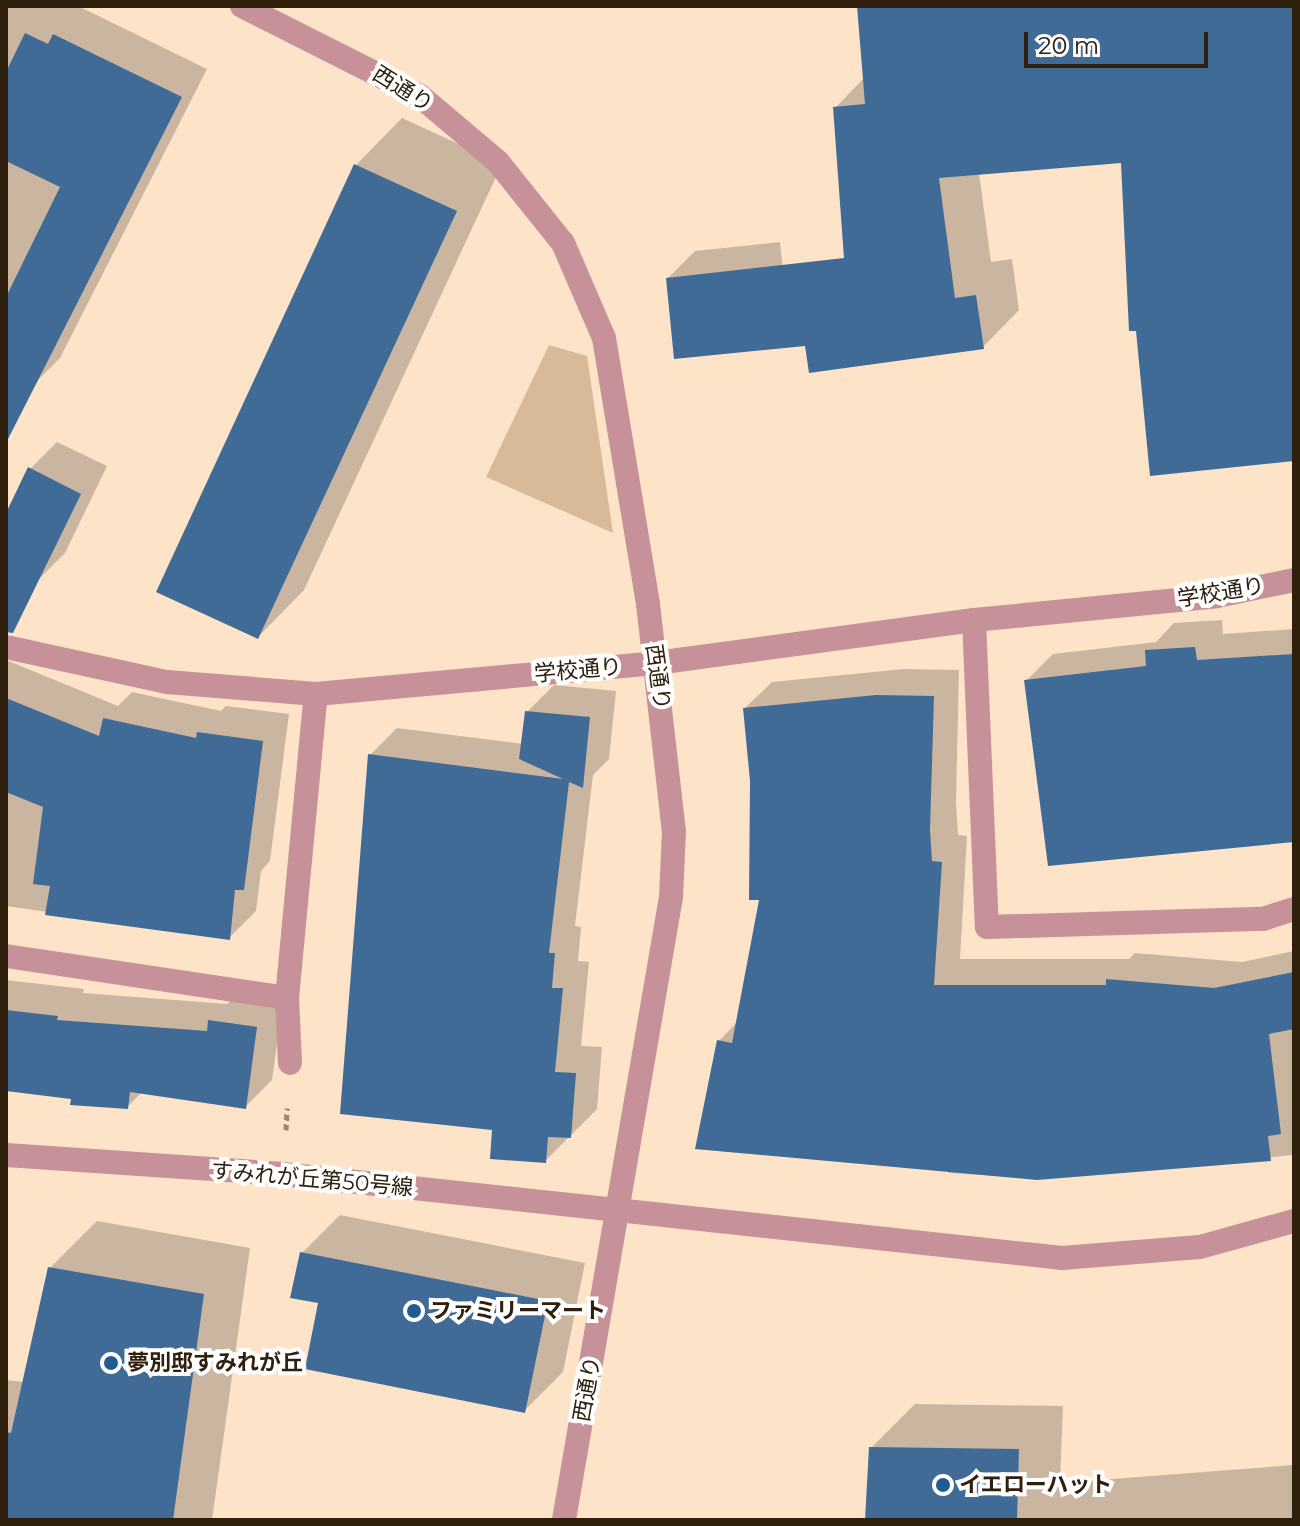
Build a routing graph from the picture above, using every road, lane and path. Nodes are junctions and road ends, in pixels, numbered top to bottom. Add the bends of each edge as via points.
1 (250, 8) edge
2 (1294, 580) edge
3 (974, 620) junction
4 (6, 647) edge
5 (656, 663) junction
6 (316, 694) junction
7 (1294, 909) edge
8 (6, 956) edge
9 (287, 998) junction
10 (290, 1063) joint
11 (6, 1155) edge
12 (283, 1174) junction
13 (618, 1212) junction
14 (1294, 1221) edge
15 (564, 1520) edge

1 - 5 street, 西通り via 420,96 498,162 563,243 604,338
2 - 3 street, 学校通り via 1217,596
3 - 5 street, 学校通り
3 - 7 street via 987,927 1263,919
4 - 6 street, 学校通り via 167,682
5 - 6 street, 学校通り
5 - 13 street, 西通り via 670,764 671,897
6 - 9 street
8 - 9 street
9 - 10 street
10 - 12 path
11 - 12 street, すみれが丘第50号線
12 - 13 street, すみれが丘第50号線
13 - 14 street, すみれが丘第50号線 via 1062,1258 1200,1247
13 - 15 street, 西通り

